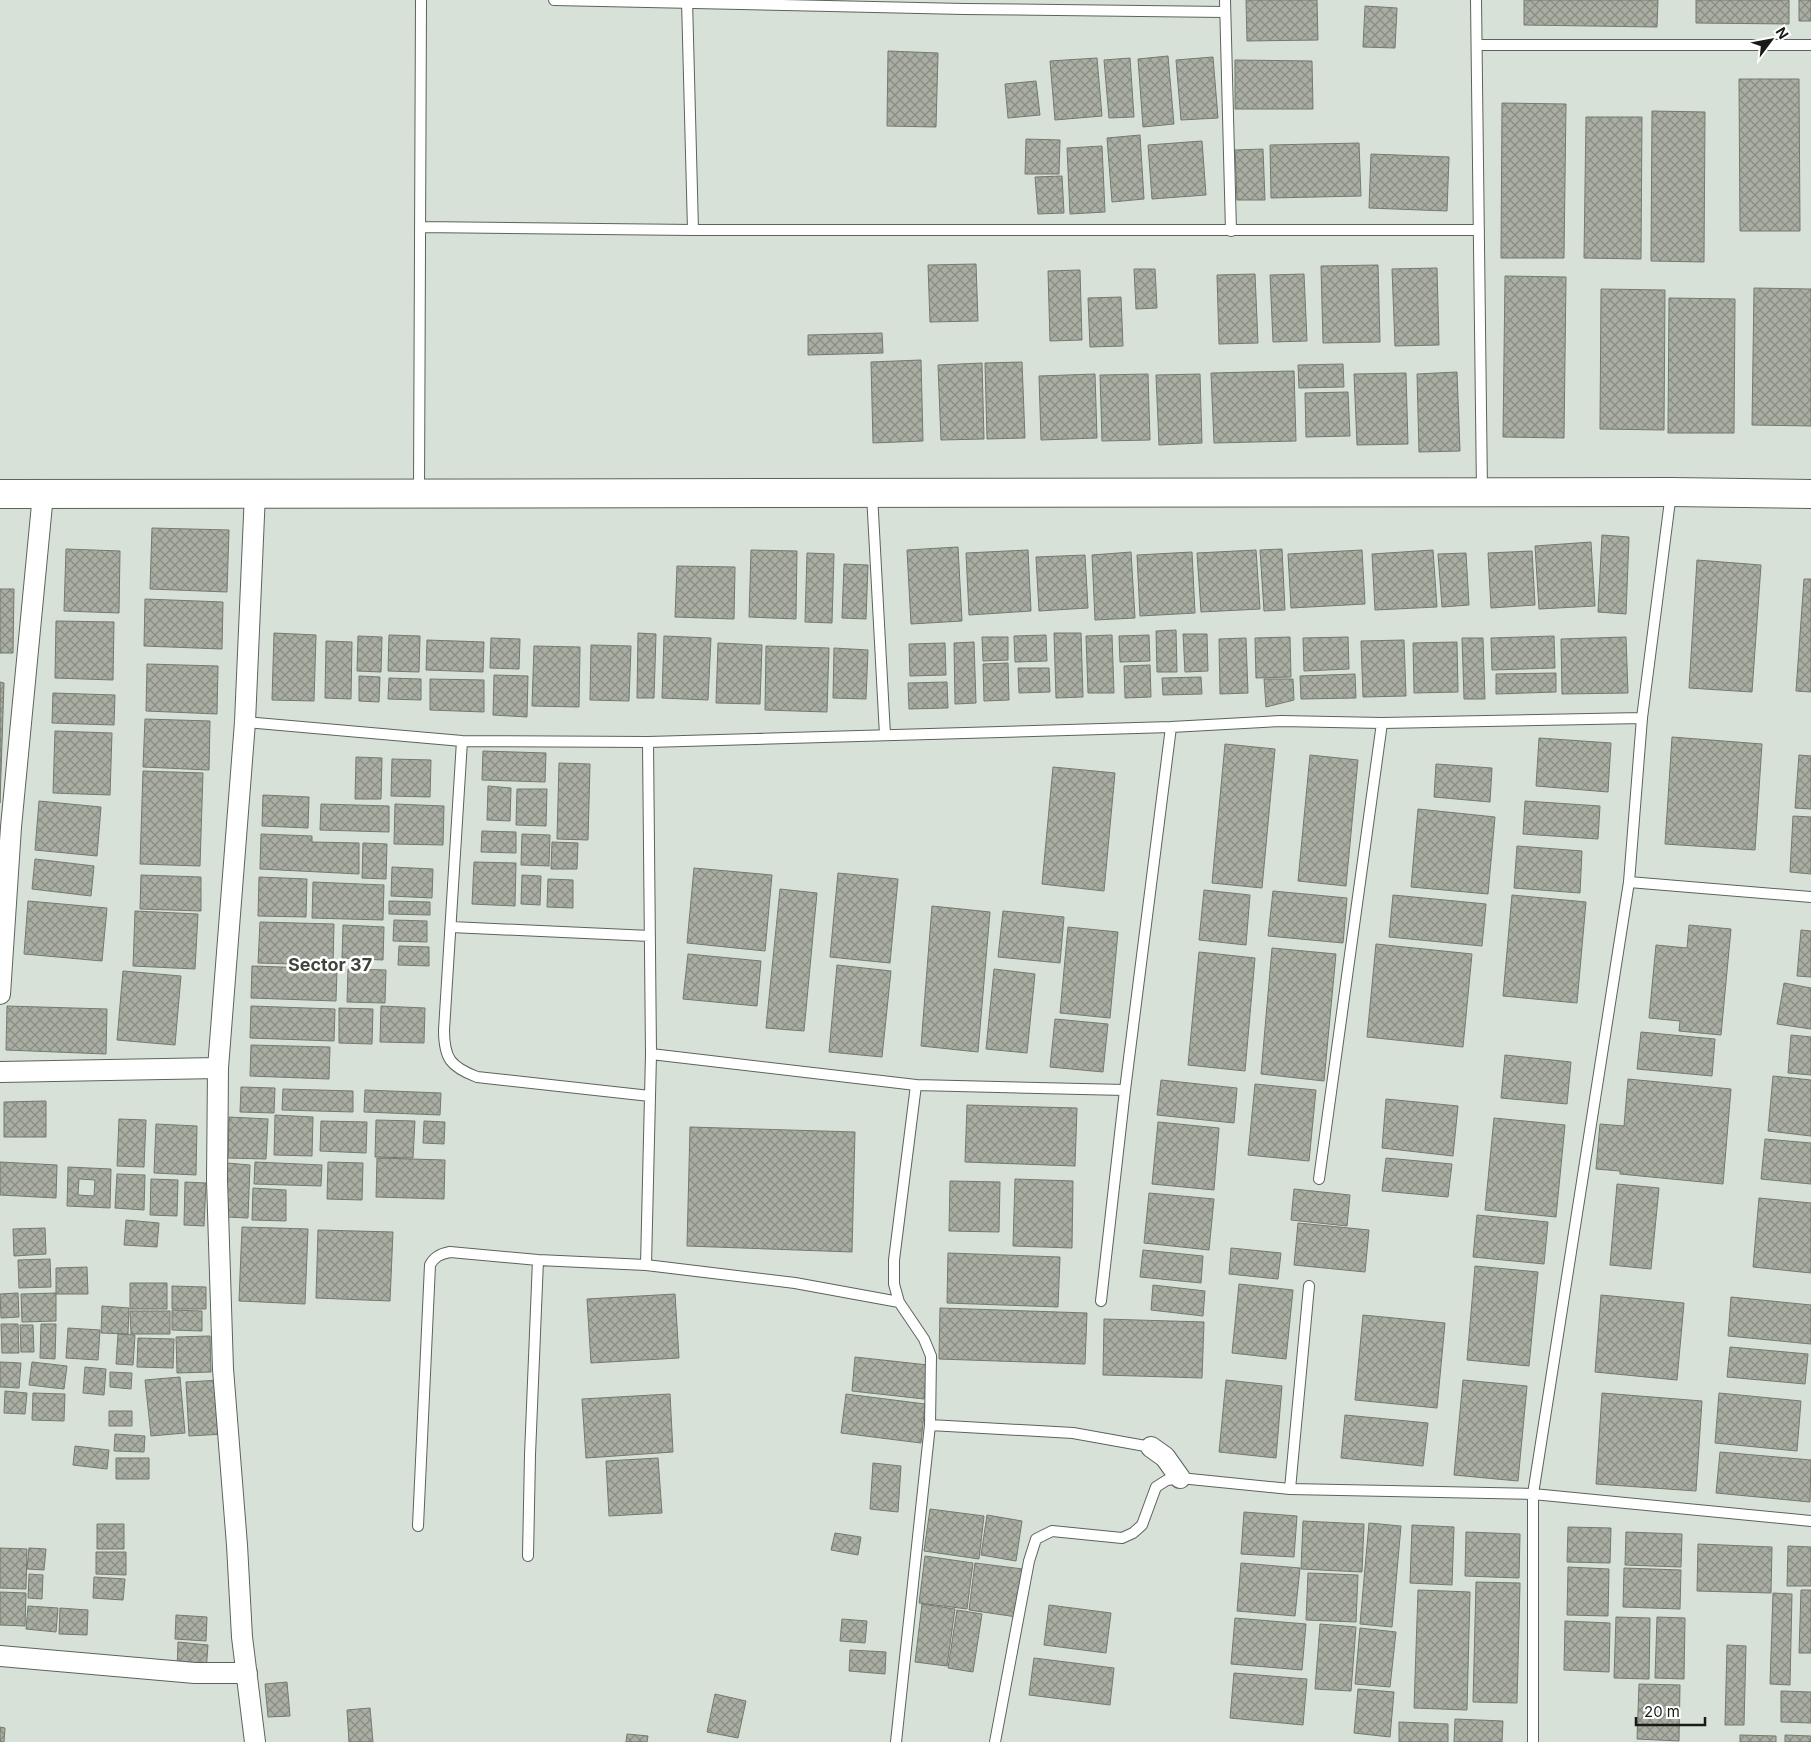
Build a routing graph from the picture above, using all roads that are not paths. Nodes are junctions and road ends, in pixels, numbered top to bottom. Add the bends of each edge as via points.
1 (421, 0) edge
2 (554, 0) edge
3 (1225, 0) edge
4 (1476, 0) edge
5 (686, 1) edge
6 (1225, 12) junction
7 (1477, 45) junction
8 (1811, 45) edge
9 (420, 227) junction
10 (693, 230) junction
11 (1479, 230) junction
12 (1231, 231) junction
13 (1482, 492) junction
14 (1671, 492) junction
15 (255, 493) junction
16 (418, 493) junction
17 (872, 493) junction
18 (0, 494) edge
19 (42, 494) junction
20 (1811, 494) edge
21 (1642, 718) junction
22 (245, 722) junction
23 (1382, 723) junction
24 (1171, 727) junction
25 (885, 735) junction
26 (462, 741) junction
27 (648, 742) junction
28 (5, 827) edge
29 (1629, 882) junction
30 (1811, 897) edge
31 (451, 927) junction
32 (650, 936) junction
33 (0, 994) edge
34 (651, 1054) junction
35 (218, 1068) junction
36 (0, 1072) edge
37 (916, 1085) junction
38 (1125, 1090) junction
39 (650, 1096) junction
40 (1319, 1179) dead end
41 (538, 1260) junction
42 (646, 1265) junction
43 (1309, 1286) dead end
44 (1101, 1301) dead end
45 (899, 1302) junction
46 (930, 1424) junction
47 (1151, 1448) joint
48 (1180, 1478) junction
49 (1290, 1489) junction
50 (1533, 1494) junction
51 (1811, 1521) edge
52 (418, 1526) dead end
53 (528, 1556) dead end
54 (0, 1656) edge
55 (247, 1673) junction
56 (255, 1742) edge
57 (896, 1742) edge
58 (995, 1742) edge
59 (1532, 1742) edge

1 - 9 lane
2 - 5 lane
3 - 6 lane
4 - 7 lane
5 - 6 lane
5 - 10 lane
6 - 12 lane
7 - 8 lane
7 - 11 lane
9 - 10 lane
9 - 16 lane
10 - 12 lane
11 - 12 lane
11 - 13 lane
13 - 14 street
13 - 17 street
14 - 20 street
14 - 21 lane
15 - 16 street
15 - 19 street
15 - 22 street
16 - 17 street
17 - 25 lane
18 - 19 street
19 - 28 street
21 - 23 lane
21 - 29 lane
22 - 26 lane
22 - 35 street
23 - 24 lane via 1281,721
23 - 40 lane
24 - 25 lane
24 - 38 lane
25 - 27 lane
26 - 27 lane
26 - 31 lane
27 - 32 lane
28 - 33 street
29 - 30 lane
29 - 50 lane
31 - 32 lane
31 - 39 lane via 444,1046 449,1059 458,1068 477,1077
32 - 34 lane
34 - 37 lane
34 - 39 lane
35 - 36 street
35 - 55 street via 217,1180 223,1369
37 - 38 lane
37 - 45 lane via 894,1260 894,1284
38 - 44 lane
39 - 42 lane
41 - 42 lane
41 - 52 lane via 450,1252 436,1257 430,1266
41 - 53 lane
42 - 45 lane via 795,1283
43 - 49 lane
45 - 46 lane via 924,1339 930,1356
46 - 47 lane via 1073,1433
46 - 57 lane
47 - 48 street via 1165,1457
48 - 49 lane
48 - 58 lane via 1167,1480 1156,1487 1142,1525 1134,1533 1122,1538 1052,1532 1036,1539 1029,1561
49 - 50 lane
50 - 51 lane
50 - 59 lane
54 - 55 street via 195,1673
55 - 56 street

